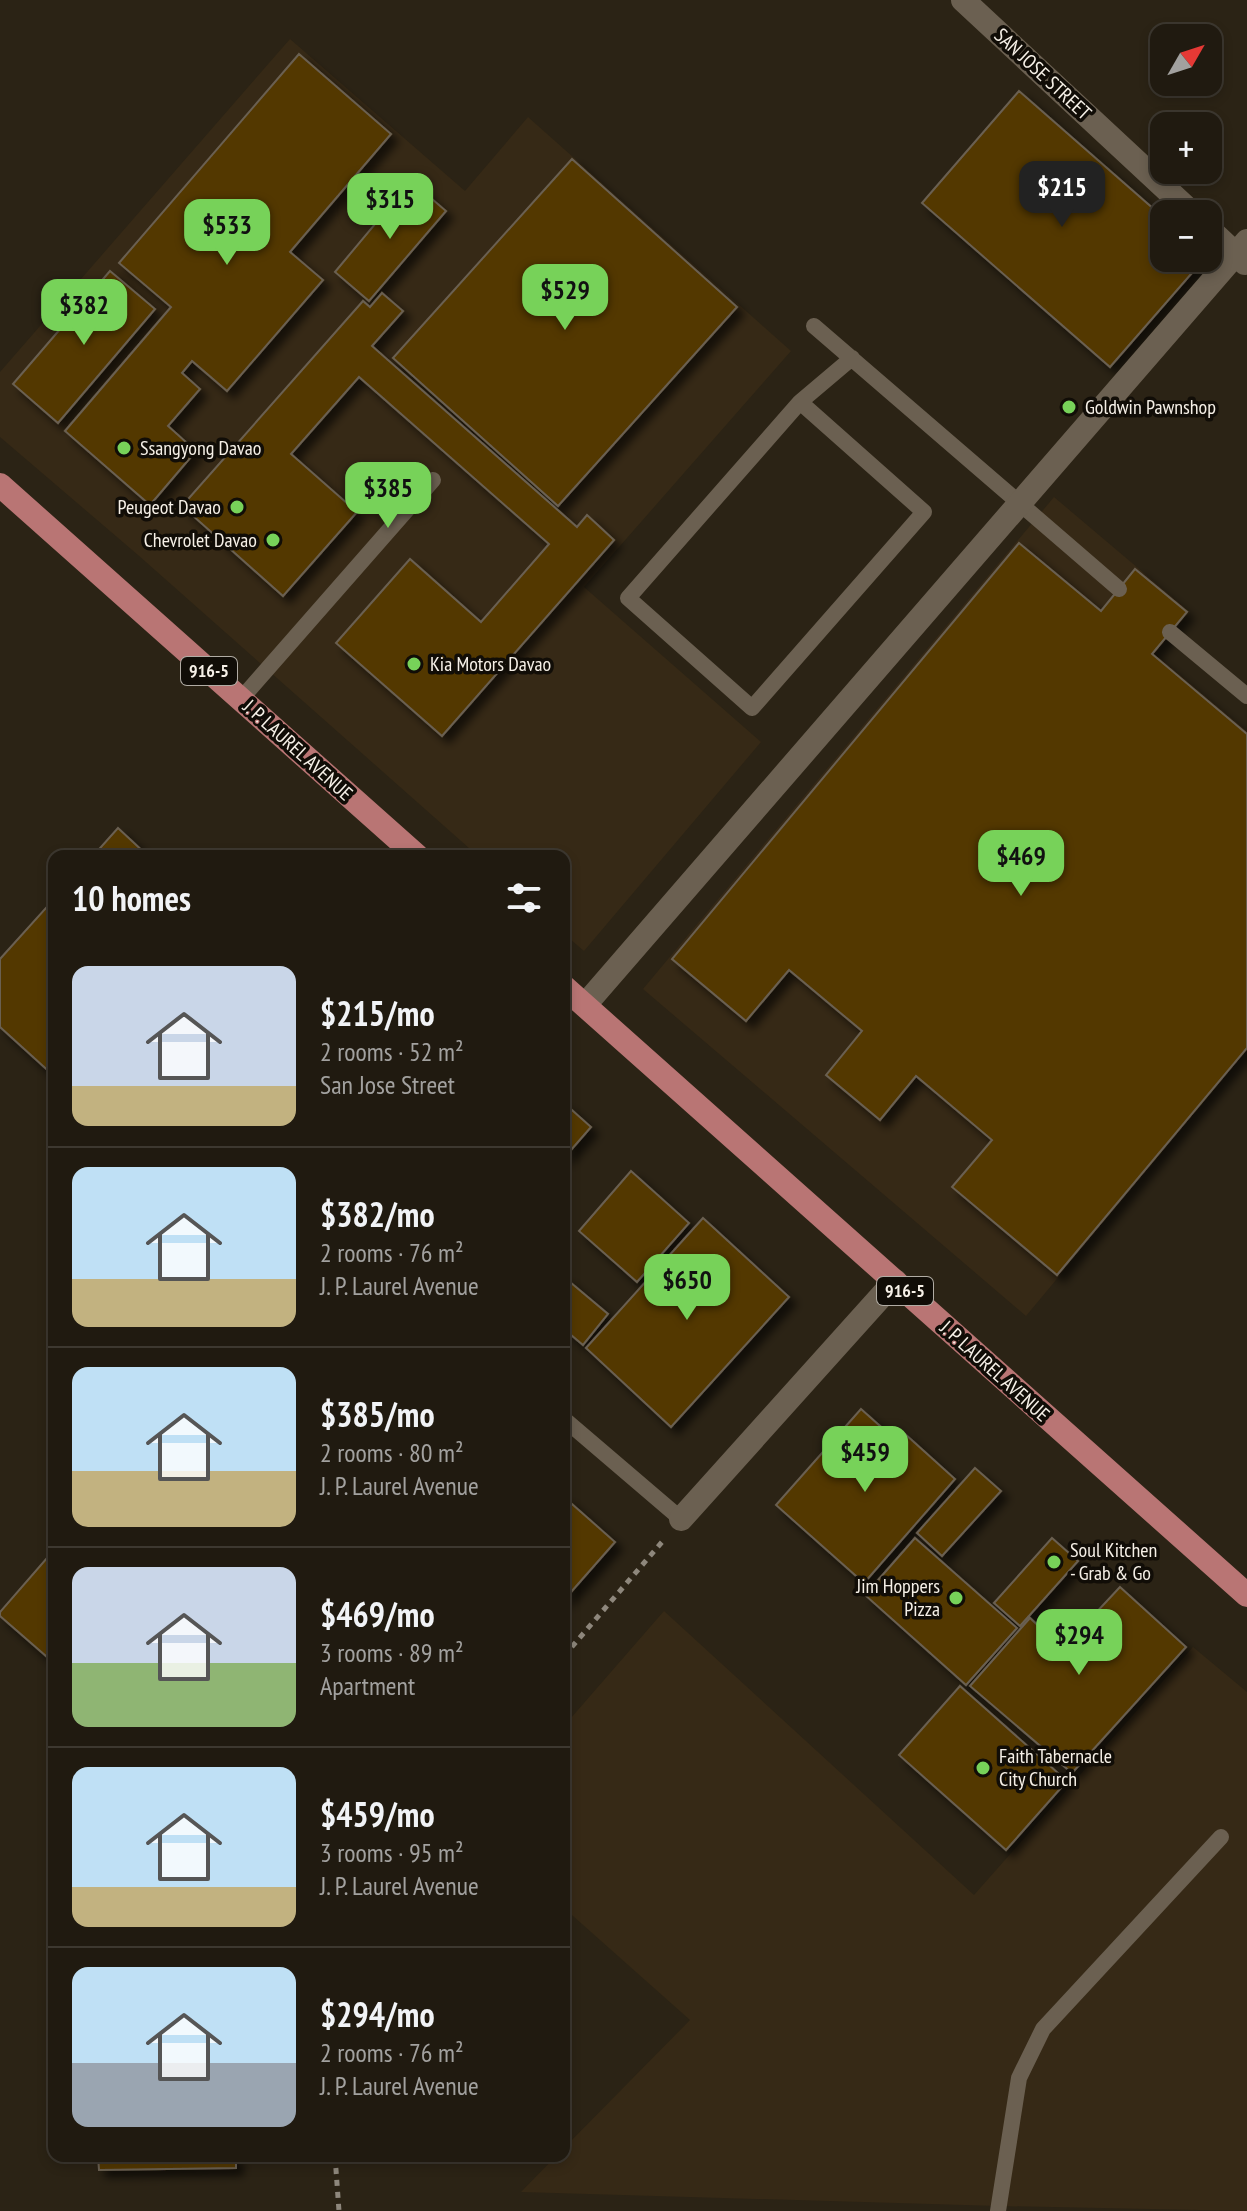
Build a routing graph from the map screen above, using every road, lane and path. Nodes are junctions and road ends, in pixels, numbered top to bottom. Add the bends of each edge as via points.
1 (963, 0) edge
2 (1178, 200) edge
3 (1222, 238) edge
4 (1243, 253) edge
5 (814, 326) dead end
6 (852, 358) junction
7 (800, 402) junction
8 (433, 480) dead end
9 (0, 485) edge
10 (1020, 505) junction
11 (1119, 589) dead end
12 (1170, 632) dead end
13 (1247, 696) edge
14 (241, 699) junction
15 (410, 850) edge
16 (570, 992) edge
17 (585, 1005) junction
18 (895, 1281) junction
19 (570, 1424) edge
20 (681, 1519) junction
21 (1247, 1595) edge
22 (570, 1649) edge
23 (1221, 1837) dead end
24 (335, 2162) edge
25 (339, 2211) edge
26 (998, 2211) edge

1 - 2 street, SAN JOSE STREET
3 - 4 street
4 - 10 street
5 - 6 lane
6 - 7 lane
6 - 10 lane
7 - 7 lane via 924,512 752,708 628,598
8 - 14 lane
9 - 14 main road, J. P. LAUREL AVENUE / 916-5
10 - 11 lane
10 - 17 street
12 - 13 lane
14 - 15 main road, J. P. LAUREL AVENUE / 916-5
16 - 17 main road, J. P. LAUREL AVENUE / 916-5
17 - 18 main road, J. P. LAUREL AVENUE / 916-5
18 - 20 street
18 - 21 main road, J. P. LAUREL AVENUE / 916-5
19 - 20 lane
20 - 22 path
23 - 26 lane via 1043,2029 1019,2078
24 - 25 path

